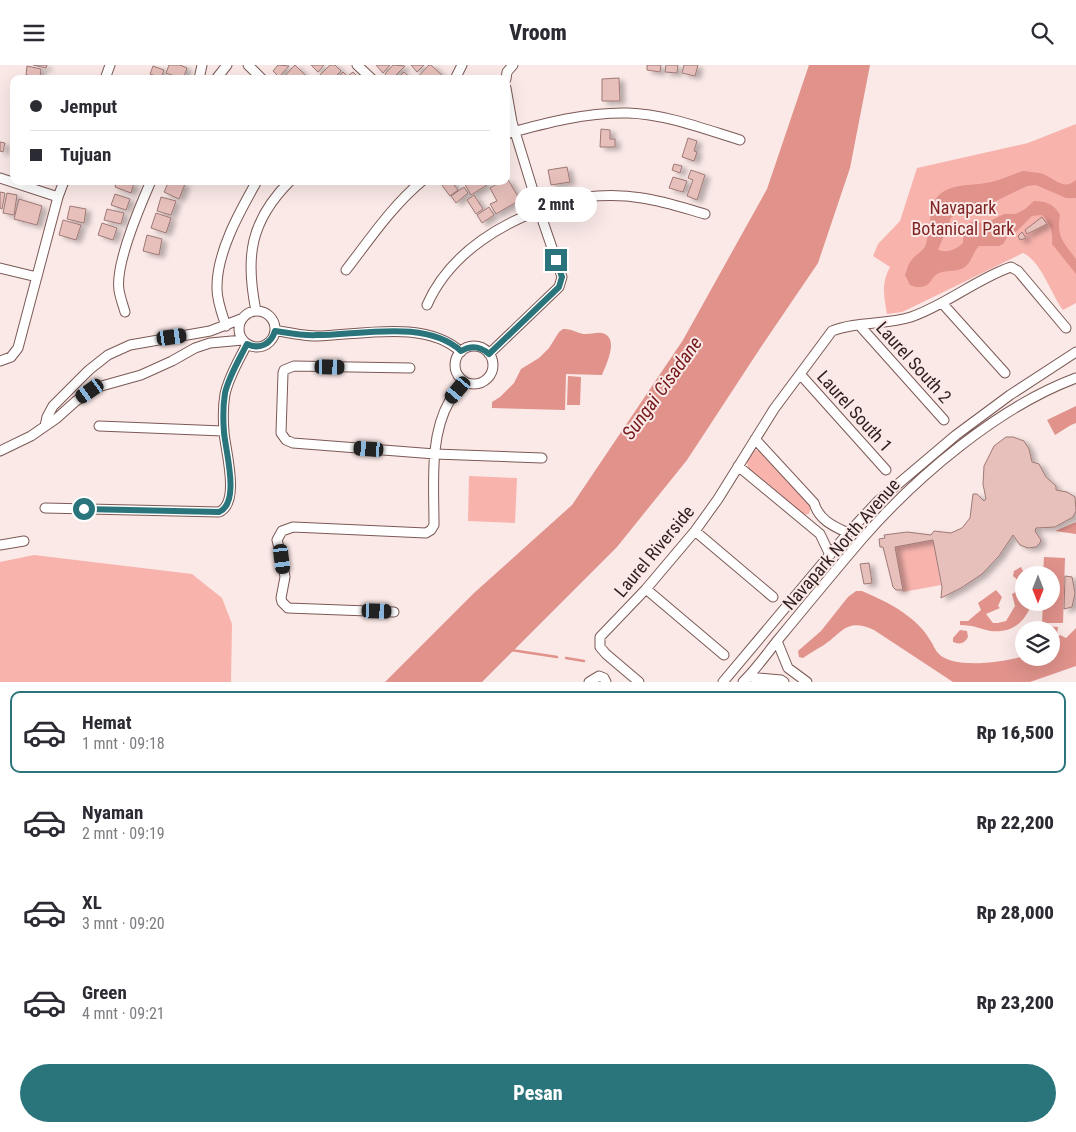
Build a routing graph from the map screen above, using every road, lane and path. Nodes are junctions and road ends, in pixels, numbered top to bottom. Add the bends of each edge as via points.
1 (227, 65) edge
2 (248, 65) edge
3 (357, 65) edge
4 (513, 65) edge
5 (219, 75) edge
6 (258, 75) edge
7 (368, 75) edge
8 (506, 75) edge
9 (511, 133) edge
10 (740, 140) dead end
11 (21, 185) edge
12 (62, 185) edge
13 (149, 185) edge
14 (255, 185) edge
15 (286, 185) edge
16 (417, 185) edge
17 (58, 197) junction
18 (539, 210) junction
19 (705, 214) dead end
20 (0, 268) edge
21 (346, 270) dead end
22 (37, 277) junction
23 (942, 303) junction
24 (427, 305) dead end
25 (256, 311) junction
26 (125, 312) dead end
27 (241, 319) junction
28 (860, 325) junction
29 (226, 326) junction
30 (1066, 328) dead end
31 (275, 331) junction
32 (245, 342) junction
33 (461, 351) junction
34 (1076, 351) edge
35 (489, 354) junction
36 (0, 361) edge
37 (410, 368) dead end
38 (1005, 373) dead end
39 (800, 374) junction
40 (1076, 378) edge
41 (465, 382) junction
42 (944, 420) dead end
43 (44, 426) junction
44 (99, 426) dead end
45 (224, 431) junction
46 (755, 439) junction
47 (0, 451) edge
48 (435, 454) junction
49 (542, 458) dead end
50 (738, 466) junction
51 (886, 470) dead end
52 (908, 475) junction
53 (916, 483) junction
54 (45, 508) dead end
55 (817, 512) junction
56 (807, 524) junction
57 (695, 531) junction
58 (848, 533) junction
59 (24, 541) dead end
60 (0, 545) edge
61 (830, 555) junction
62 (646, 589) junction
63 (773, 597) dead end
64 (394, 612) dead end
65 (777, 641) junction
66 (724, 655) dead end
67 (788, 669) junction
68 (746, 679) edge
69 (782, 681) edge
70 (589, 682) edge
71 (606, 682) edge
72 (638, 682) edge
73 (723, 682) edge
74 (807, 682) edge

1 - 5 street
2 - 6 street
3 - 7 street
4 - 8 street
9 - 10 street via 589,115 628,113 672,120
9 - 18 street
11 - 17 street
12 - 17 street
13 - 26 street via 121,265 118,289
14 - 29 street via 236,218 219,267 216,289
15 - 25 street via 261,218 253,240 251,287
16 - 21 street via 385,219
17 - 22 street
18 - 19 street via 584,197 627,197 662,202
18 - 24 street via 490,234 465,254 439,284
18 - 35 street via 562,281
20 - 22 street
22 - 36 street via 18,348 11,357
23 - 28 street, Laurel Riverside via 912,317
23 - 30 street, Laurel Riverside via 1011,267 1018,271
23 - 38 street
25 - 27 street
25 - 31 street via 268,314
27 - 29 street
27 - 32 street via 238,330
28 - 39 street, Laurel Riverside via 832,331
28 - 42 street, Laurel South 2
29 - 43 street via 130,345 108,355 53,406
31 - 32 street via 264,345 258,347
31 - 33 street via 316,335 390,331 419,334 452,343
32 - 43 street via 210,343 141,375 98,387
32 - 45 street via 225,394
33 - 35 street via 478,347
33 - 41 street via 455,367
34 - 52 street, Navapark North Avenue via 1010,395
35 - 41 street via 493,366 488,378 477,384
37 - 48 street via 294,366 284,370 281,433 293,443
39 - 46 street, Laurel Riverside
39 - 51 street, Laurel South 1
40 - 53 street, Navapark North Avenue via 1017,407 950,454
41 - 48 street via 445,410
43 - 47 street via 32,436
44 - 45 street
45 - 54 street via 230,466 229,496 224,510
46 - 50 street, Laurel Riverside
46 - 55 street via 814,503
48 - 49 street
48 - 64 street via 434,525 426,533 293,527 282,531 277,540 285,577 281,597 288,607
50 - 56 street
50 - 57 street, Laurel Riverside
52 - 53 street
52 - 58 street, Navapark North Avenue
53 - 65 street, Navapark North Avenue via 863,538
55 - 56 street
55 - 58 street via 828,524
56 - 61 street via 820,534
57 - 62 street, Laurel Riverside
57 - 63 street
58 - 61 street, Navapark North Avenue
59 - 60 street
61 - 73 street, Navapark North Avenue
62 - 66 street
62 - 72 street, Laurel Riverside via 600,637 600,647
65 - 67 street
65 - 68 street, Navapark North Avenue
67 - 69 street
67 - 74 street
68 - 69 street
70 - 71 street via 599,676

